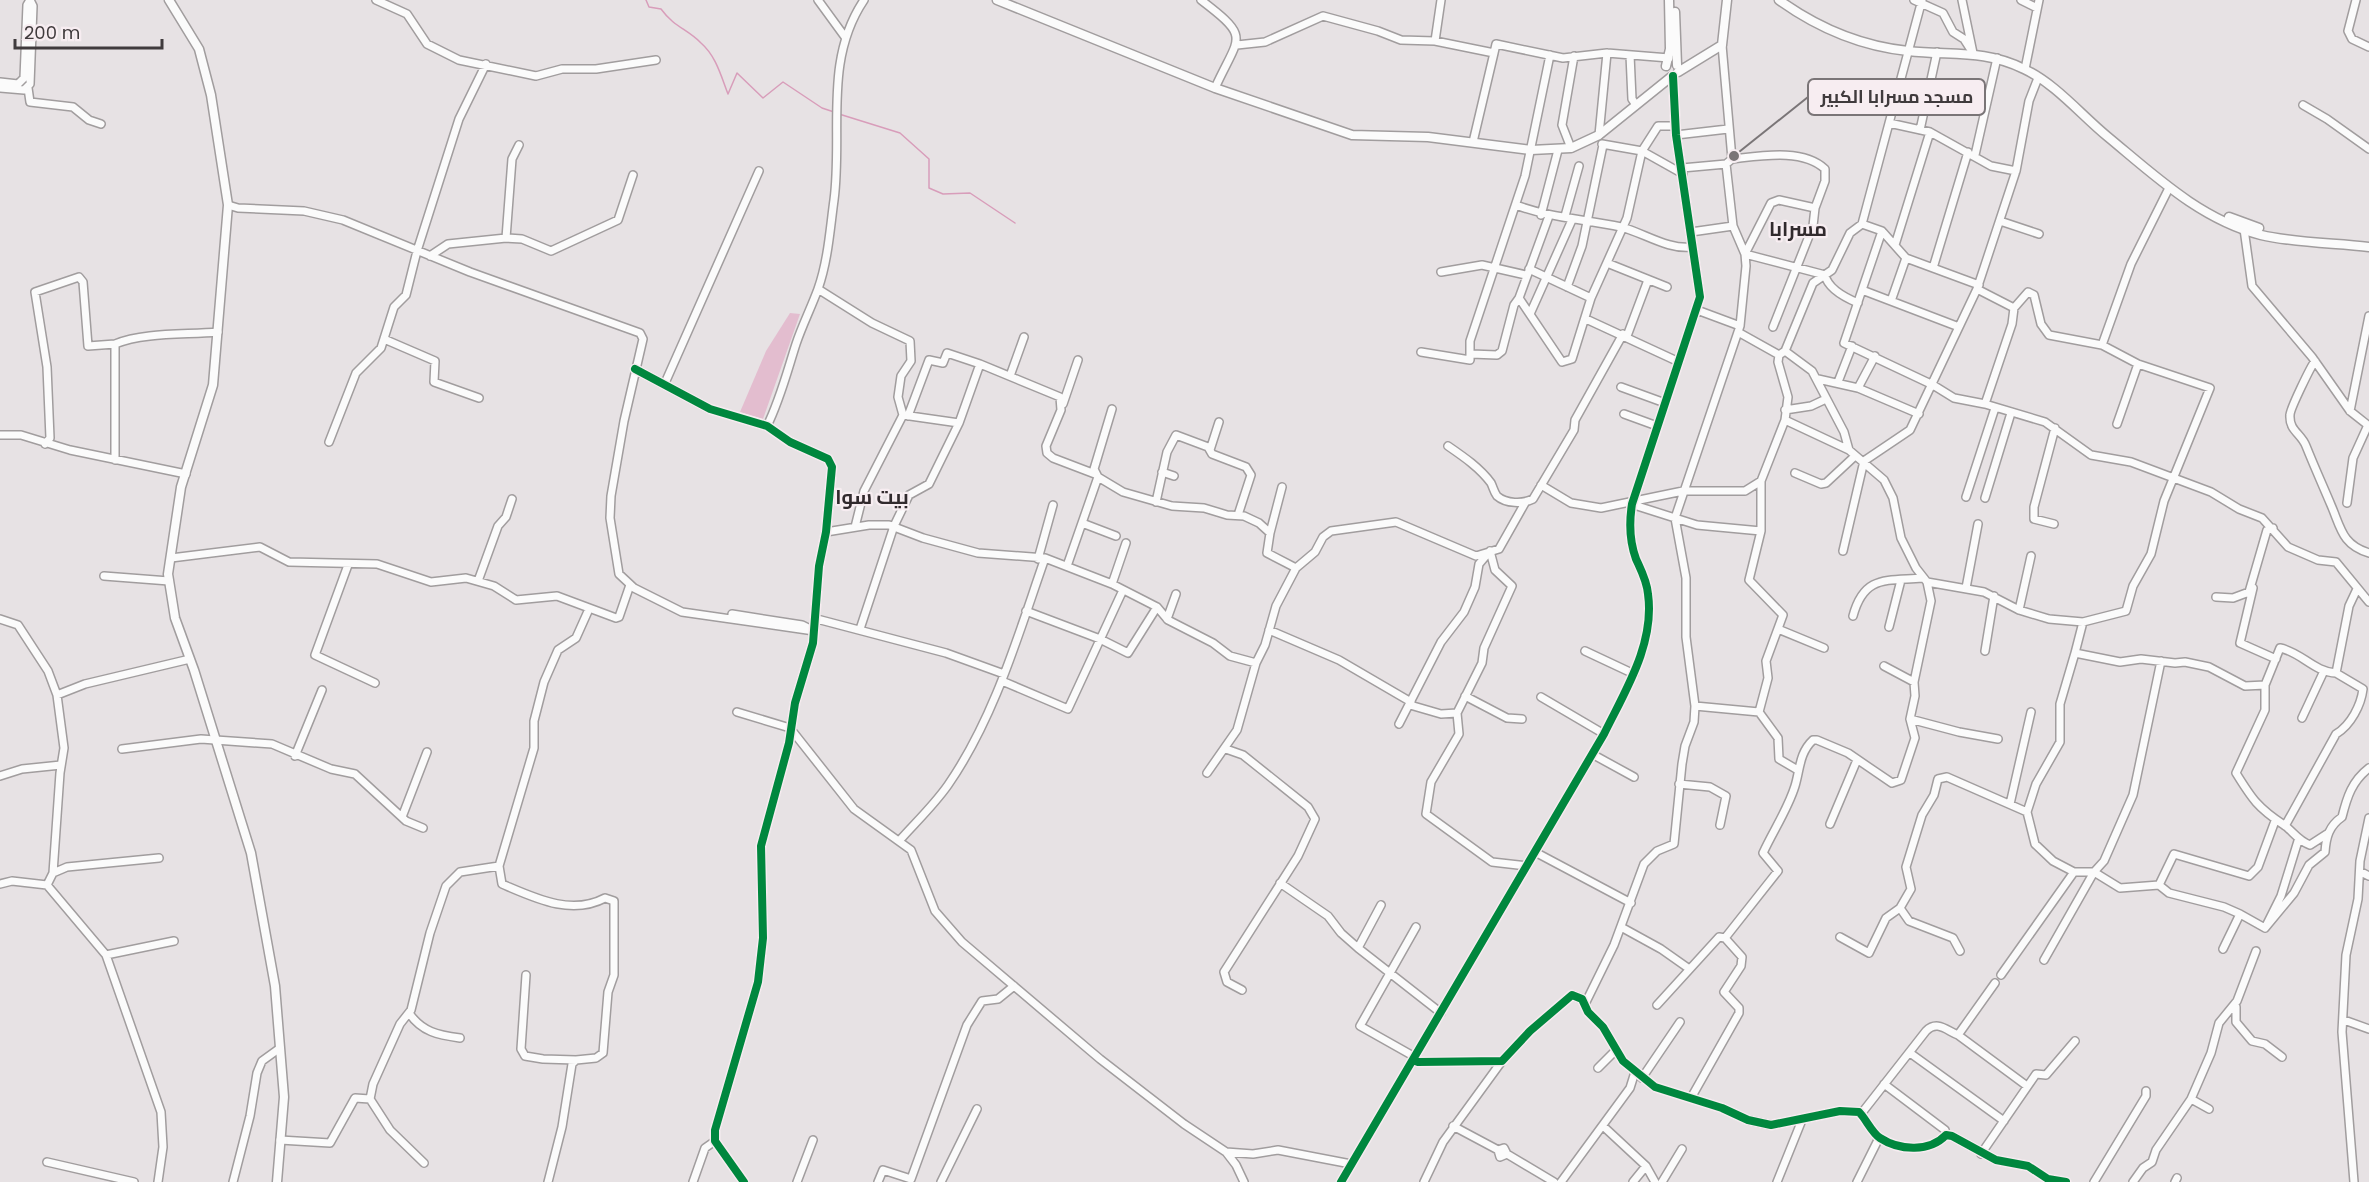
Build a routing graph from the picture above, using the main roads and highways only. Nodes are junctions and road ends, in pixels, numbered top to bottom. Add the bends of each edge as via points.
1 (169, 0) edge
2 (997, 0) edge
3 (1673, 0) edge
4 (1727, 0) edge
5 (1779, 0) edge
6 (1675, 73) junction
7 (2068, 102) junction
8 (2369, 242) edge
9 (2369, 247) edge
10 (277, 1182) edge

1 - 10 main road via 199,49 211,95 228,205 213,385 186,474 169,581 175,618 251,853 275,986 284,1097
2 - 6 main road via 1338,133 1531,150 1571,148 1596,136
3 - 6 main road
3 - 6 main road via 1665,73
4 - 6 main road via 1722,45
5 - 7 main road via 1826,30 1863,42 1908,51 1973,53 1997,58 2025,69
7 - 8 main road via 2189,196 2214,210 2268,231
7 - 9 main road via 2169,188 2210,214 2262,235

